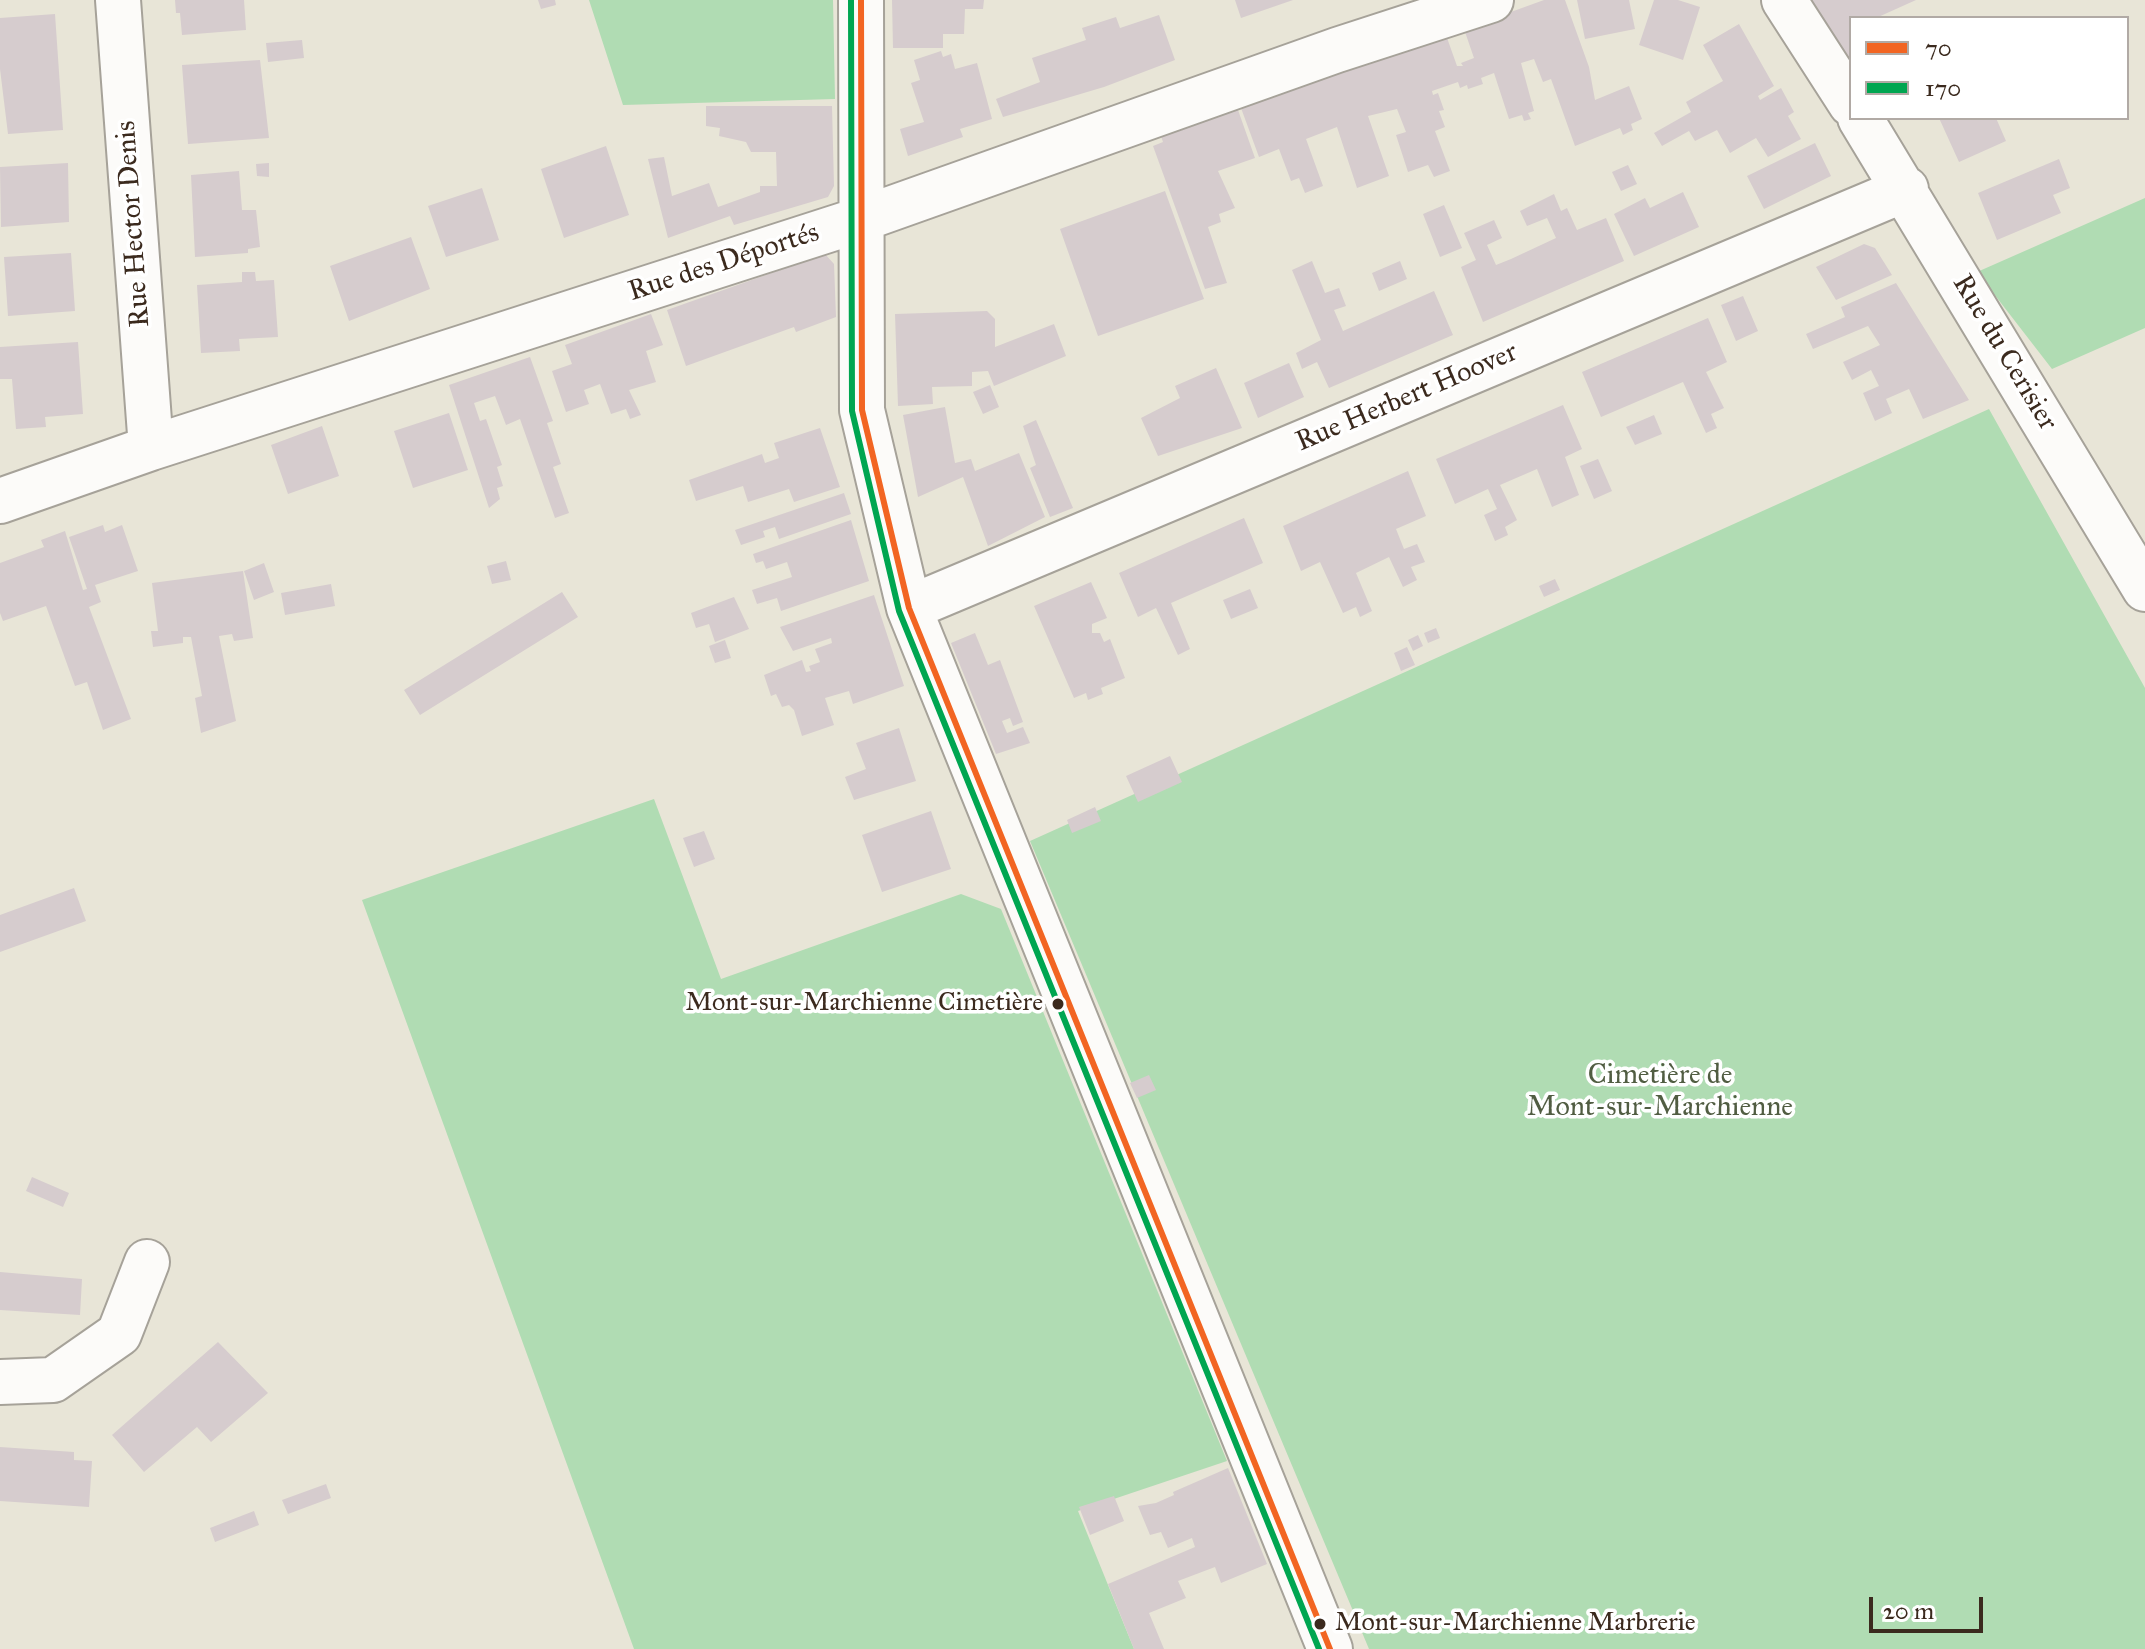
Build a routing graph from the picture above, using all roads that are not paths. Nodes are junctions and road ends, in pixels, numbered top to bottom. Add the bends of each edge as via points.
1 (118, 0) edge
2 (861, 0) edge
3 (1491, 0) edge
4 (1784, 0) edge
5 (1849, 101) edge
6 (1861, 120) edge
7 (1906, 189) junction
8 (859, 220) junction
9 (151, 448) junction
10 (0, 501) edge
11 (2145, 589) edge
12 (909, 608) junction
13 (147, 1262) dead end
14 (0, 1382) edge
15 (1330, 1649) edge

1 - 9 street, Rue Hector Denis
2 - 8 street
3 - 8 street, Rue des Déportés
4 - 5 street
6 - 7 street, Rue du Cerisier
7 - 11 street, Rue du Cerisier
7 - 12 street, Rue Herbert Hoover
8 - 9 street, Rue des Déportés
8 - 12 street via 862,410
9 - 10 street, Rue des Déportés
12 - 15 street
13 - 14 street via 119,1334 53,1380

